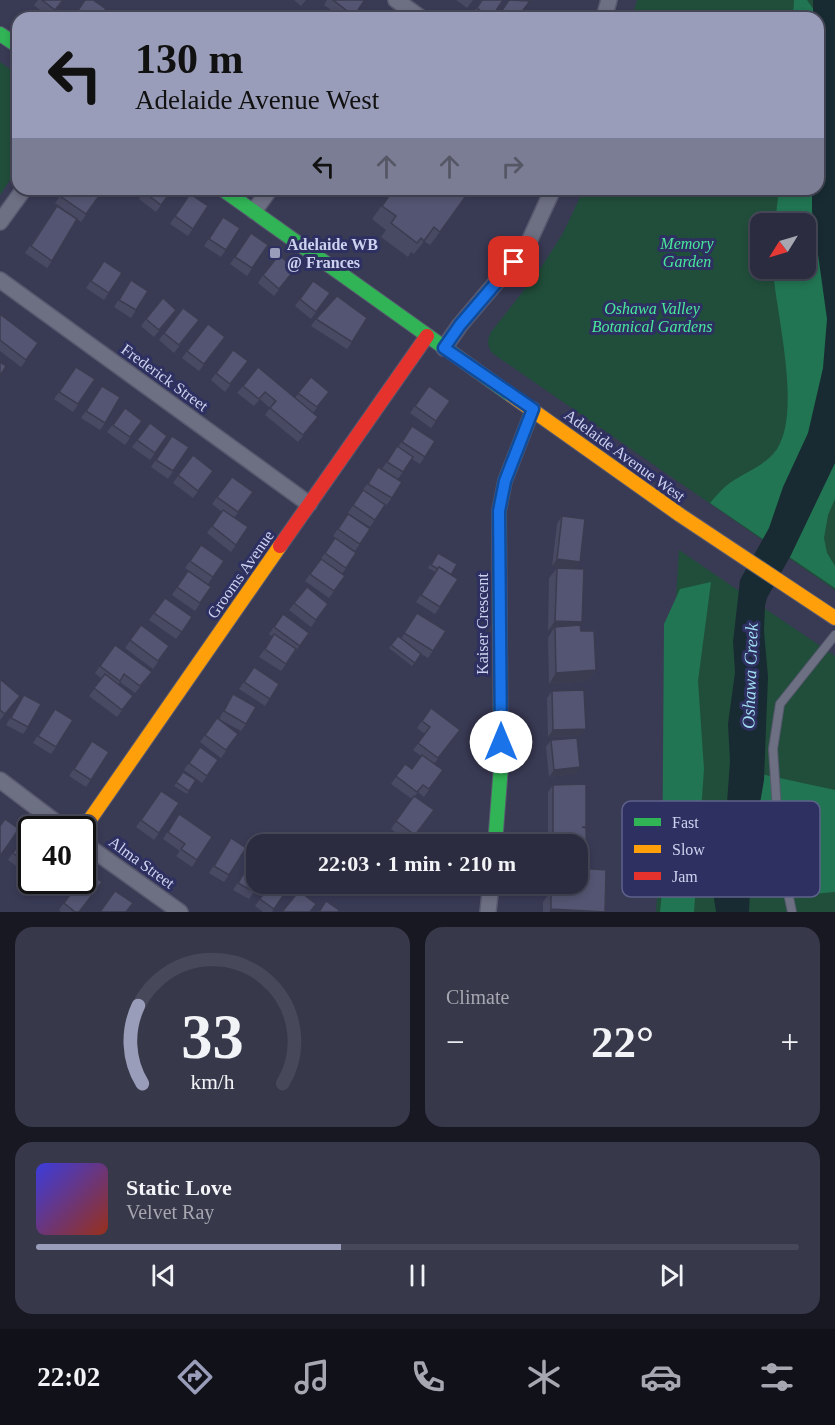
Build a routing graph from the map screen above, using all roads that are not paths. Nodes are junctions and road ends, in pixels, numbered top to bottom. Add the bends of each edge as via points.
1 (20, 195) edge
2 (231, 195) edge
3 (266, 195) edge
4 (549, 195) edge
5 (254, 211) junction
6 (0, 222) edge
7 (0, 280) edge
8 (427, 336) junction
9 (444, 348) junction
10 (533, 409) junction
11 (309, 504) junction
12 (835, 618) edge
13 (835, 635) edge
14 (0, 780) edge
15 (776, 801) edge
16 (48, 816) edge
17 (92, 816) edge
18 (496, 834) edge
19 (96, 852) edge
20 (490, 894) edge
21 (789, 897) edge
22 (180, 912) edge
23 (488, 912) edge
24 (792, 912) edge

1 - 6 street
2 - 5 street, Adelaide Avenue West
3 - 5 street
4 - 9 street via 527,246
5 - 8 street, Adelaide Avenue West
7 - 11 street, Frederick Street
8 - 9 street, Adelaide Avenue West
8 - 11 street, Grooms Avenue
9 - 10 street, Adelaide Avenue West
10 - 12 street, Adelaide Avenue West via 680,515
10 - 18 street, Kaiser Crescent via 505,481 499,511 501,766
11 - 17 street, Grooms Avenue
13 - 15 lane via 780,704 773,749
14 - 16 street
19 - 22 street, Alma Street
20 - 23 street
21 - 24 lane

